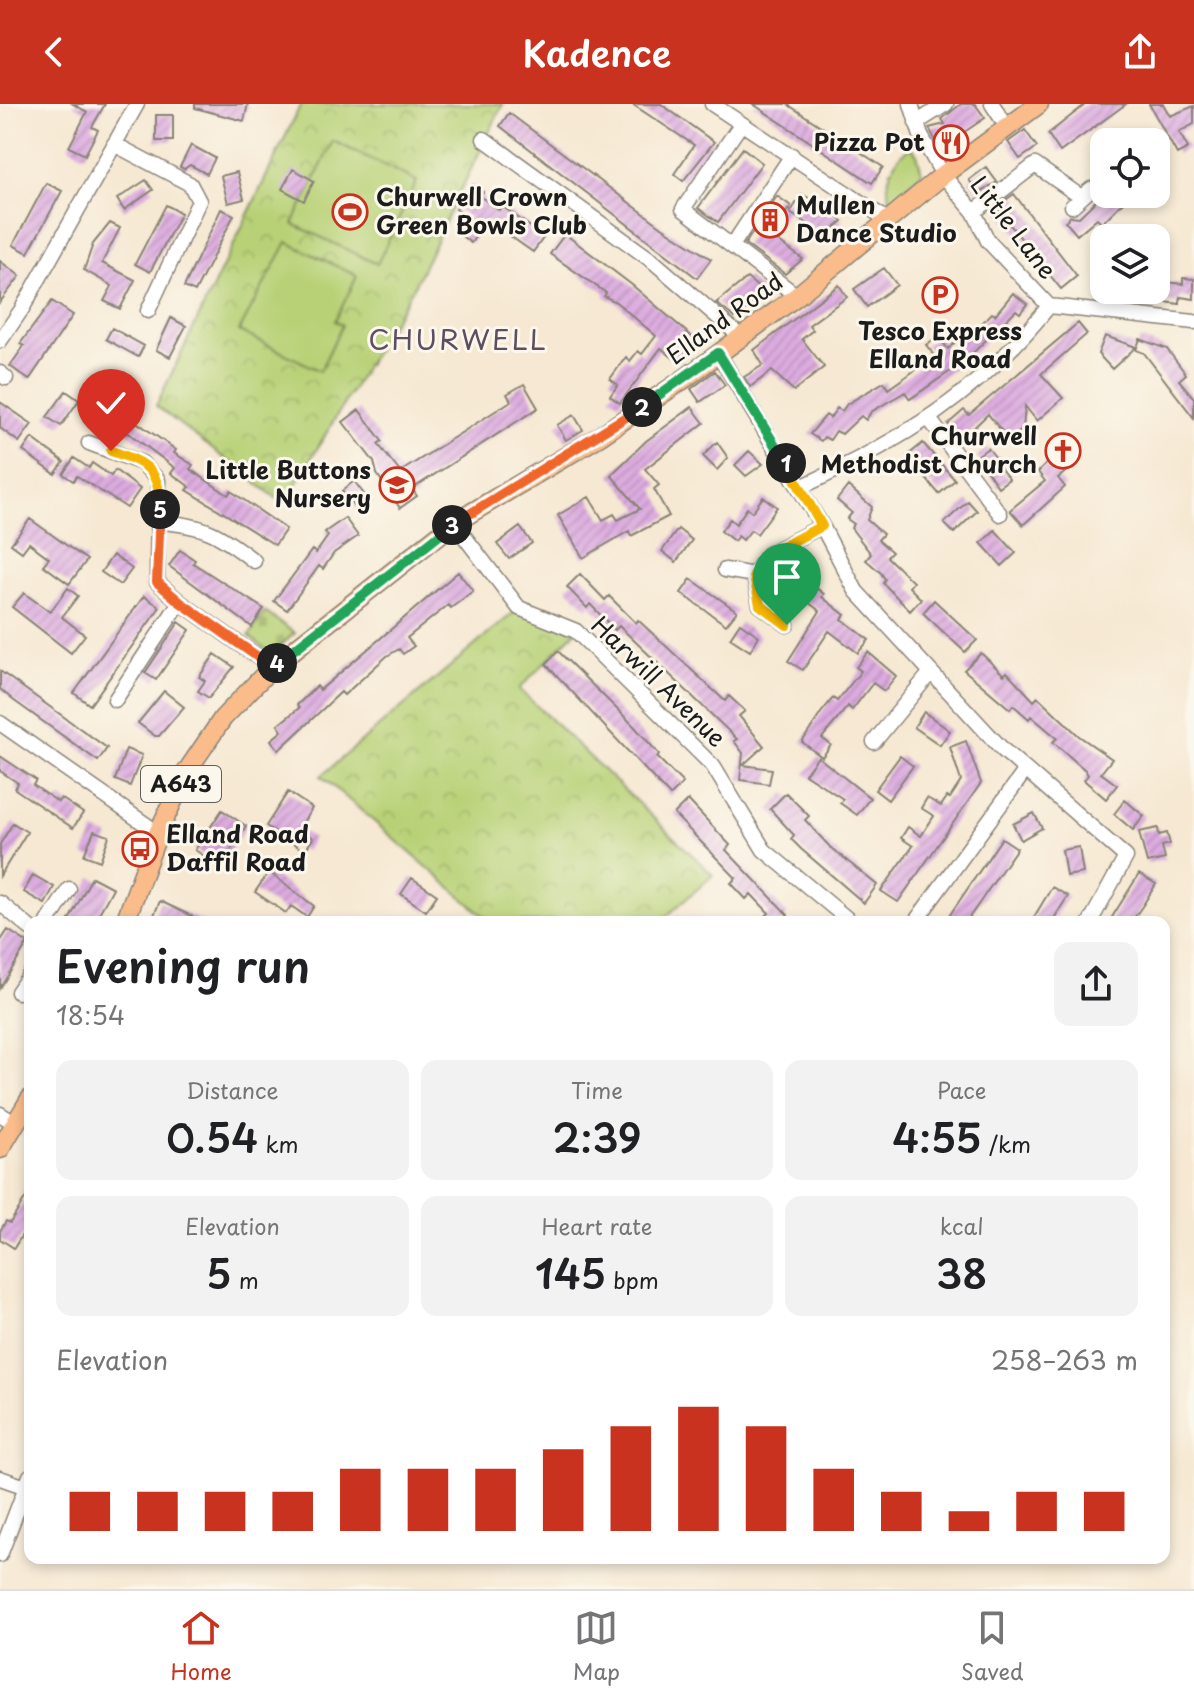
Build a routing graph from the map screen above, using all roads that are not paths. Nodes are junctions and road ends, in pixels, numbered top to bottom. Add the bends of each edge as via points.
1 (137, 104) edge
2 (712, 104) edge
3 (911, 104) edge
4 (946, 104) edge
5 (992, 104) edge
6 (1039, 104) edge
7 (916, 123) junction
8 (741, 124) junction
9 (1007, 127) junction
10 (484, 139) dead end
11 (114, 144) junction
12 (792, 155) junction
13 (943, 175) junction
14 (1081, 197) dead end
15 (974, 212) junction
16 (889, 221) junction
17 (732, 246) junction
18 (797, 296) junction
19 (1049, 306) junction
20 (148, 311) dead end
21 (1194, 322) edge
22 (741, 337) junction
23 (0, 341) edge
24 (718, 353) junction
25 (930, 420) junction
26 (89, 443) dead end
27 (801, 487) junction
28 (1000, 514) dead end
29 (159, 522) junction
30 (454, 523) junction
31 (822, 526) junction
32 (254, 561) dead end
33 (725, 570) dead end
34 (754, 575) junction
35 (180, 602) junction
36 (787, 625) dead end
37 (272, 667) junction
38 (931, 672) junction
39 (115, 700) dead end
40 (0, 723) edge
41 (874, 742) dead end
42 (1025, 771) junction
43 (158, 833) junction
44 (69, 889) dead end
45 (1, 906) edge
46 (52, 916) edge
47 (127, 916) edge
48 (844, 916) edge
49 (919, 916) edge
50 (1093, 916) edge
51 (24, 923) edge
52 (24, 983) edge
53 (18, 992) dead end
54 (24, 1104) edge
55 (8, 1119) edge
56 (0, 1149) edge
57 (0, 1478) edge
58 (24, 1481) edge
59 (24, 1492) edge
60 (0, 1555) edge

1 - 11 street
2 - 8 street
3 - 7 street, Little Lane
4 - 7 street
5 - 9 street
6 - 9 main road, Elland Road / A643
7 - 13 street, Little Lane
8 - 12 street
8 - 17 street via 683,209
9 - 13 main road, Elland Road / A643
10 - 22 street via 654,262
11 - 20 street via 190,184 199,201
11 - 23 street
12 - 16 street
12 - 17 street
13 - 15 street, Little Lane
13 - 16 main road, Elland Road / A643
14 - 15 street via 1035,165
15 - 19 street, Little Lane via 988,241
16 - 18 main road, Elland Road / A643
17 - 18 street
18 - 22 main road, Elland Road / A643
19 - 21 street
19 - 25 street via 1019,343
22 - 24 main road, Elland Road / A643
24 - 27 street
24 - 30 main road, Elland Road / A643 via 600,436
25 - 27 street via 878,452
25 - 28 street
26 - 29 street via 151,471 158,480
27 - 31 street
29 - 32 street via 205,527
29 - 35 street via 157,582
30 - 37 main road, Elland Road / A643
30 - 48 street, Harwill Avenue via 519,608 576,631 713,766 764,850
31 - 34 street via 768,554
31 - 38 street via 856,591
33 - 34 street
34 - 36 street via 760,605
35 - 37 street
35 - 39 street
37 - 43 main road, A643 via 223,718 187,771
38 - 41 street
38 - 42 street
40 - 43 street
42 - 49 street
42 - 50 street via 1126,857
43 - 47 main road, A643
44 - 46 street
45 - 51 street
52 - 53 street
54 - 55 main road
55 - 56 main road
57 - 58 street
59 - 60 street

